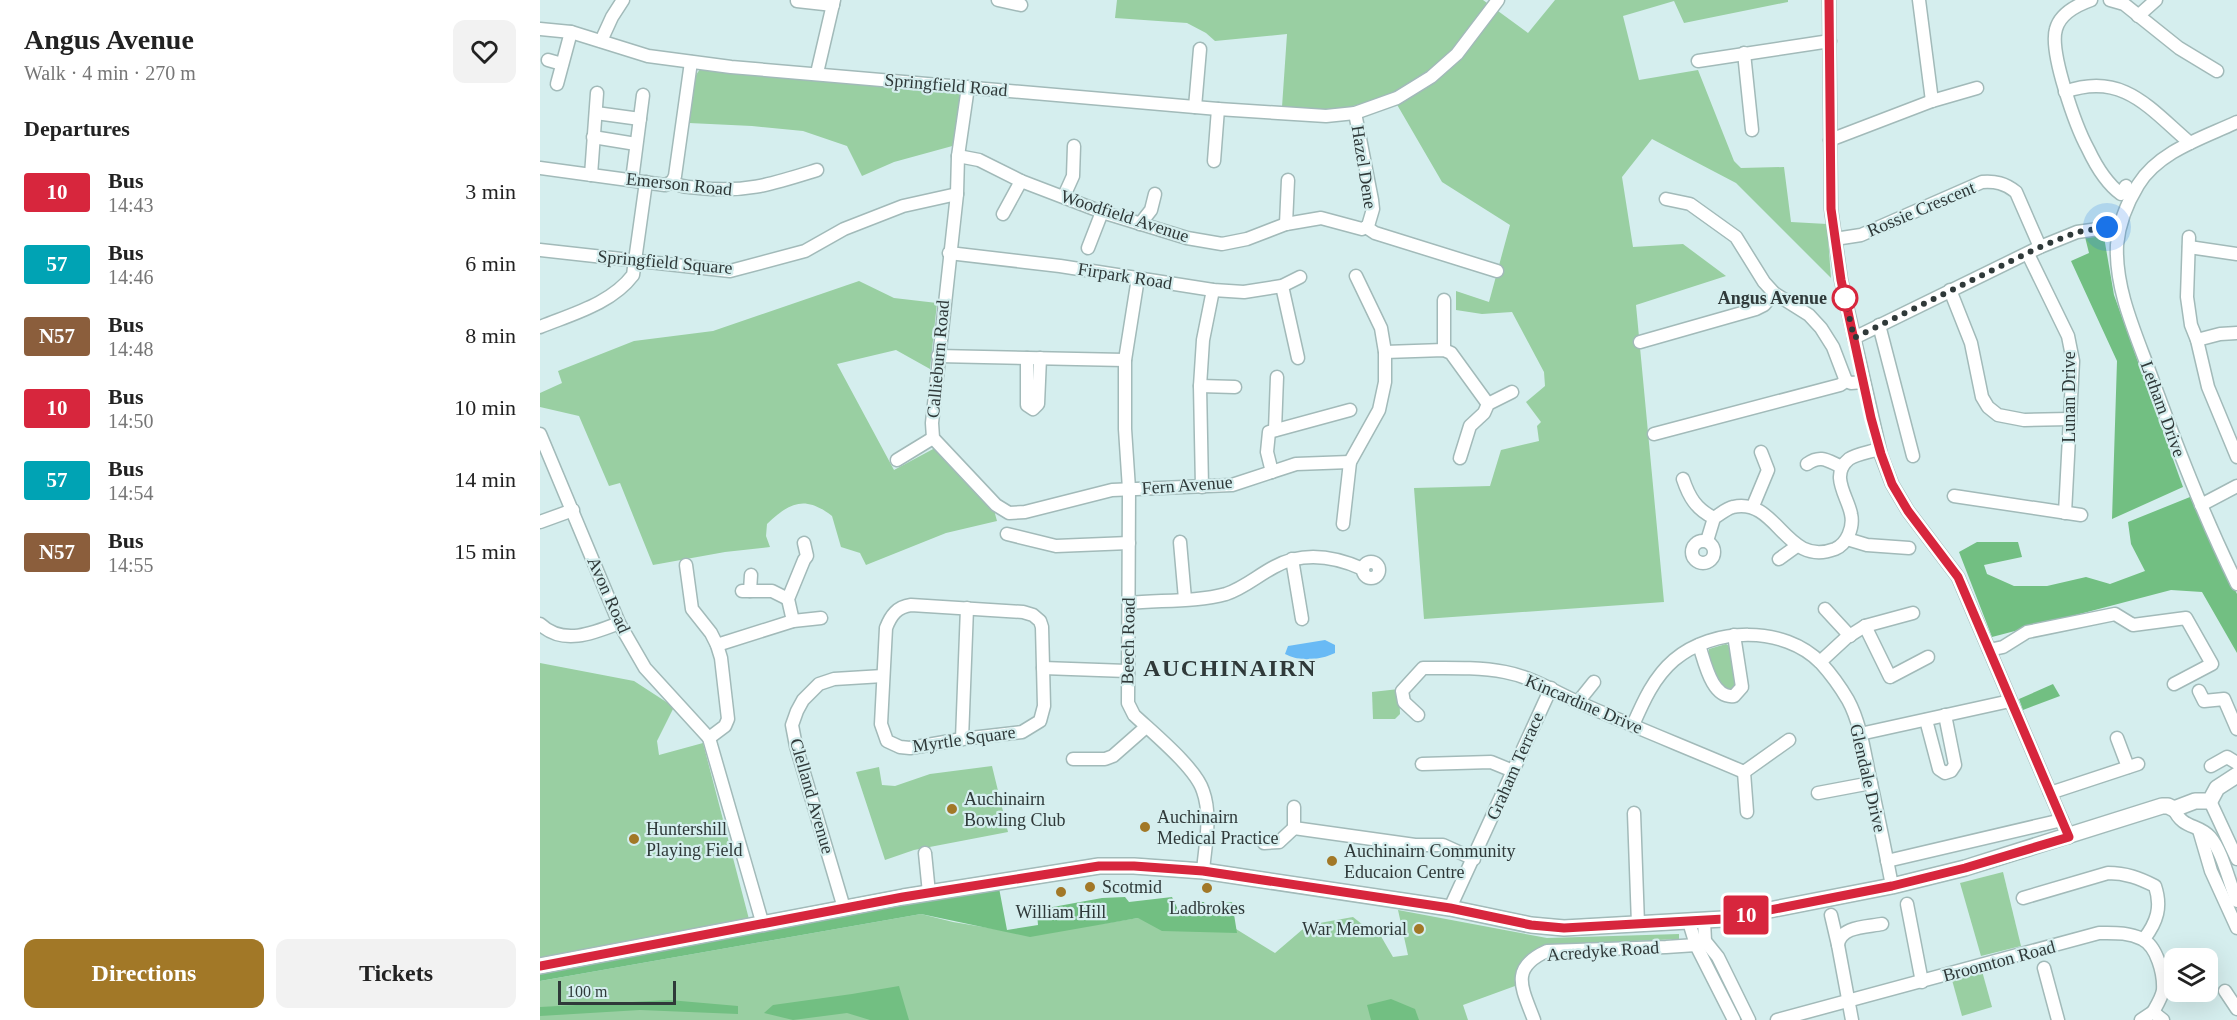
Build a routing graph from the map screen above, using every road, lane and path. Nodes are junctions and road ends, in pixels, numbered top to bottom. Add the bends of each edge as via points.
1 (623, 0) edge
2 (998, 0) edge
3 (1498, 0) edge
4 (1829, 0) edge
5 (1919, 0) edge
6 (2091, 0) edge
7 (2110, 0) edge
8 (2156, 0) edge
9 (797, 1) edge
10 (833, 3) edge
11 (1021, 5) dead end
12 (2138, 16) junction
13 (540, 29) edge
14 (571, 32) junction
15 (602, 40) junction
16 (1830, 42) junction
17 (1200, 49) dead end
18 (1744, 53) junction
19 (548, 60) dead end
20 (1698, 61) dead end
21 (691, 62) junction
22 (562, 64) junction
23 (2217, 72) dead end
24 (817, 73) junction
25 (557, 84) dead end
26 (968, 87) junction
27 (1977, 88) dead end
28 (2066, 92) junction
29 (597, 93) dead end
30 (643, 95) dead end
31 (1932, 102) junction
32 (1195, 107) junction
33 (1218, 109) junction
34 (596, 113) junction
35 (1355, 113) junction
36 (640, 119) junction
37 (2237, 122) edge
38 (1752, 130) dead end
39 (593, 137) junction
40 (1830, 140) junction
41 (2190, 143) junction
42 (636, 144) junction
43 (1074, 146) dead end
44 (958, 156) junction
45 (1214, 161) dead end
46 (540, 168) edge
47 (817, 170) dead end
48 (591, 175) junction
49 (632, 180) junction
50 (1288, 180) dead end
51 (1021, 181) junction
52 (646, 182) junction
53 (672, 182) junction
54 (2126, 186) dead end
55 (957, 194) junction
56 (1155, 194) dead end
57 (1064, 196) junction
58 (1666, 199) dead end
59 (1102, 212) junction
60 (1003, 214) dead end
61 (1140, 224) junction
62 (1368, 224) junction
63 (1286, 225) junction
64 (2120, 226) junction
65 (1835, 239) junction
66 (2040, 247) junction
67 (1088, 248) dead end
68 (540, 250) edge
69 (949, 253) junction
70 (2028, 254) junction
71 (2237, 254) edge
72 (635, 260) junction
73 (1497, 271) dead end
74 (1356, 276) dead end
75 (1300, 277) dead end
76 (1138, 278) junction
77 (1282, 286) junction
78 (1213, 290) junction
79 (1950, 290) junction
80 (1774, 293) junction
81 (1444, 300) dead end
82 (1879, 325) junction
83 (540, 327) edge
84 (2237, 333) edge
85 (1854, 338) junction
86 (2197, 340) junction
87 (1640, 342) dead end
88 (1444, 350) junction
89 (1385, 352) junction
90 (938, 356) junction
91 (1298, 358) dead end
92 (1125, 360) junction
93 (1277, 377) dead end
94 (1846, 381) junction
95 (1863, 382) junction
96 (1200, 386) junction
97 (1235, 387) dead end
98 (1512, 392) dead end
99 (1488, 404) junction
100 (1350, 410) dead end
101 (2070, 419) junction
102 (1275, 430) junction
103 (540, 434) edge
104 (1654, 434) dead end
105 (933, 438) junction
106 (1879, 449) junction
107 (1761, 452) dead end
108 (1913, 456) dead end
109 (2237, 457) edge
110 (1460, 458) dead end
111 (897, 460) dead end
112 (1350, 462) junction
113 (1807, 464) dead end
114 (1842, 467) junction
115 (1272, 472) junction
116 (1683, 479) dead end
117 (2237, 486) edge
118 (1202, 487) junction
119 (1129, 489) junction
120 (1954, 495) dead end
121 (2201, 505) junction
122 (1753, 506) junction
123 (573, 510) junction
124 (2065, 513) junction
125 (2081, 515) dead end
126 (1714, 518) junction
127 (540, 522) edge
128 (1343, 524) dead end
129 (1007, 534) dead end
130 (1847, 539) junction
131 (1707, 541) dead end
132 (1180, 542) dead end
133 (804, 543) dead end
134 (1129, 543) junction
135 (1797, 546) junction
136 (1909, 548) dead end
137 (1292, 559) junction
138 (1779, 559) dead end
139 (686, 565) dead end
140 (1363, 569) dead end
141 (751, 575) dead end
142 (2237, 584) edge
143 (788, 599) junction
144 (1185, 599) junction
145 (1129, 603) junction
146 (967, 608) junction
147 (1825, 609) dead end
148 (1913, 613) dead end
149 (821, 618) dead end
150 (1302, 619) dead end
151 (793, 621) junction
152 (620, 623) junction
153 (540, 624) edge
154 (1865, 626) junction
155 (1734, 635) junction
156 (1850, 636) junction
157 (717, 645) junction
158 (1699, 645) junction
159 (1989, 650) junction
160 (1928, 657) dead end
161 (1820, 662) junction
162 (1043, 668) junction
163 (1127, 671) junction
164 (883, 676) junction
165 (1594, 682) dead end
166 (2174, 684) dead end
167 (1551, 688) junction
168 (2199, 691) dead end
169 (2010, 701) junction
170 (1578, 702) junction
171 (1418, 715) dead end
172 (1945, 715) junction
173 (1926, 720) junction
174 (1633, 725) junction
175 (1146, 727) junction
176 (2237, 729) edge
177 (1860, 734) junction
178 (708, 738) junction
179 (2117, 738) dead end
180 (962, 739) junction
181 (1789, 740) dead end
182 (1073, 759) dead end
183 (2237, 763) edge
184 (1422, 764) dead end
185 (2211, 766) dead end
186 (1513, 771) junction
187 (1744, 772) junction
188 (2237, 776) edge
189 (1871, 783) junction
190 (1818, 793) dead end
191 (2050, 793) junction
192 (2211, 801) junction
193 (1294, 807) dead end
194 (2174, 809) junction
195 (1747, 812) dead end
196 (1634, 813) dead end
197 (2062, 820) junction
198 (1294, 828) junction
199 (2199, 830) junction
200 (2069, 837) junction
201 (1264, 843) dead end
202 (925, 853) dead end
203 (1474, 859) junction
204 (2237, 859) edge
205 (1887, 861) junction
206 (1203, 871) junction
207 (1892, 886) junction
208 (929, 893) junction
209 (2024, 898) dead end
210 (2237, 902) edge
211 (1907, 904) dead end
212 (844, 908) junction
213 (1450, 908) junction
214 (1831, 915) dead end
215 (1696, 921) junction
216 (1638, 924) junction
217 (1882, 924) dead end
218 (763, 925) junction
219 (2237, 928) edge
220 (2144, 939) junction
221 (1700, 943) junction
222 (1838, 945) junction
223 (540, 966) edge
224 (2044, 968) dead end
225 (1922, 982) junction
226 (2225, 992) dead end
227 (1847, 1002) junction
228 (2237, 1008) edge
229 (2158, 1016) edge
230 (2237, 1017) edge
231 (1534, 1020) edge
232 (1734, 1020) edge
233 (1749, 1020) edge
234 (1777, 1020) edge
235 (1852, 1020) edge
236 (2058, 1020) edge
237 (2141, 1020) edge
238 (2232, 1020) edge

1 - 15 street
2 - 11 street
3 - 35 street, Springfield Road via 1457,54 1431,77 1397,98
4 - 16 street
5 - 31 street
6 - 28 street via 2064,15 2056,29 2055,47
7 - 12 street via 2124,4
8 - 12 street
9 - 10 street
10 - 24 street
12 - 23 street
13 - 14 street, Springfield Road
14 - 15 street, Springfield Road
14 - 22 street
15 - 21 street, Springfield Road via 648,56
16 - 18 street
16 - 40 street
17 - 32 street
18 - 20 street
18 - 38 street
19 - 22 street
21 - 24 street, Springfield Road
21 - 53 street
22 - 25 street
24 - 26 street, Springfield Road
26 - 32 street, Springfield Road
26 - 44 street, Callieburn Road
27 - 31 street
28 - 41 street via 2103,85 2128,92
28 - 54 street via 2087,148 2109,183 2121,194
29 - 34 street
30 - 36 street
31 - 40 street
32 - 33 street, Springfield Road
33 - 35 street, Springfield Road via 1303,116
33 - 45 street
34 - 36 street
34 - 39 street
35 - 62 street, Hazel Dene via 1372,200
36 - 42 street
37 - 41 street
39 - 42 street
39 - 48 street
40 - 65 street
41 - 64 street via 2139,183
42 - 49 street
43 - 57 street via 1073,176
44 - 51 street, Woodfield Avenue via 979,160
44 - 55 street, Callieburn Road
46 - 48 street, Emerson Road
47 - 53 street, Emerson Road via 740,190 678,186
48 - 49 street, Emerson Road
49 - 52 street, Emerson Road
50 - 63 street
51 - 57 street, Woodfield Avenue
51 - 60 street
52 - 53 street, Emerson Road
52 - 72 street
55 - 69 street, Callieburn Road
55 - 72 street, Springfield Square via 903,206 844,229 806,251 743,269 730,271
56 - 61 street via 1151,210
57 - 59 street, Woodfield Avenue
58 - 80 street via 1690,204 1736,237
59 - 61 street, Woodfield Avenue
59 - 67 street
61 - 63 street, Woodfield Avenue via 1222,244
62 - 63 street, Woodfield Avenue via 1362,229 1354,228 1321,218
62 - 73 street, Woodfield Avenue via 1375,234
64 - 66 street via 2077,232
64 - 121 street, Letham Drive via 2118,272 2129,317
65 - 66 street, Rossie Crescent via 1861,235 1993,181 2016,192
65 - 85 street
66 - 70 street
68 - 72 street, Springfield Square
69 - 76 street, Firpark Road
69 - 90 street, Callieburn Road
70 - 79 street
70 - 101 street, Lunan Drive via 2068,336 2073,361
71 - 86 street via 2189,242 2187,297
72 - 83 street via 633,275 610,297
74 - 89 street via 1381,328
75 - 77 street, Firpark Road
76 - 78 street, Firpark Road
76 - 92 street, Beech Road
77 - 78 street, Firpark Road via 1244,292
77 - 91 street
78 - 96 street via 1203,340
79 - 82 street
79 - 101 street via 1971,343 1982,398 1988,407 1998,415 2024,420
80 - 87 street via 1756,309
80 - 94 street via 1809,315 1821,328
81 - 88 street
82 - 85 street
82 - 108 street
84 - 86 street
85 - 95 street
86 - 109 street via 2208,387
88 - 89 street
88 - 99 street via 1451,352
89 - 112 street via 1385,382 1379,410
90 - 92 street
90 - 105 street, Callieburn Road
92 - 119 street, Beech Road
93 - 102 street
94 - 95 street
94 - 104 street
95 - 106 street
96 - 97 street
96 - 118 street
98 - 99 street
99 - 110 street via 1470,426
100 - 102 street
101 - 124 street, Lunan Drive
102 - 115 street via 1269,432 1267,452
103 - 123 street, Avon Road
105 - 111 street
105 - 119 street, Callieburn Road via 996,505 1009,513
106 - 114 street via 1849,459
106 - 159 street via 1892,484 1908,511 1958,577
107 - 122 street via 1768,470
112 - 115 street, Fern Avenue via 1296,464
112 - 128 street
113 - 114 street via 1822,458
114 - 130 street via 1840,481 1851,514
115 - 118 street, Fern Avenue via 1232,485
116 - 126 street via 1689,497 1703,513
117 - 121 street
118 - 119 street, Fern Avenue
119 - 134 street, Beech Road
120 - 124 street
121 - 142 street, Letham Drive
122 - 126 street via 1732,507
122 - 135 street
123 - 127 street
123 - 152 street, Avon Road
124 - 125 street
126 - 131 street
129 - 134 street via 1022,533 1056,546
130 - 135 street via 1837,548 1817,554
130 - 136 street via 1867,545
132 - 144 street
133 - 143 street via 807,556
134 - 145 street, Beech Road
135 - 138 street
137 - 140 street via 1321,556
137 - 144 street via 1224,594
137 - 150 street
139 - 157 street via 692,609
141 - 143 street via 746,591 772,591
143 - 151 street
144 - 145 street
145 - 163 street, Beech Road
146 - 162 street, Myrtle Square via 1033,615 1042,627
146 - 164 street, Myrtle Square via 911,604 895,611 886,628
146 - 180 street
147 - 156 street
148 - 154 street
149 - 151 street
151 - 157 street
152 - 153 street via 578,637 560,635
152 - 178 street, Avon Road via 645,668
154 - 156 street
154 - 160 street via 1890,676
155 - 158 street, Glendale Drive
155 - 158 street via 1742,687 1734,696 1718,692
155 - 161 street, Glendale Drive via 1770,637 1796,646
156 - 161 street
157 - 178 street via 728,719 725,726
158 - 174 street, Glendale Drive via 1674,660 1648,691
159 - 166 street via 2003,647 2027,632 2115,614 2133,625 2187,618 2212,664
159 - 169 street
161 - 177 street, Glendale Drive via 1848,701
162 - 163 street
162 - 180 street, Myrtle Square via 1044,706 1040,721 1022,732
163 - 175 street, Beech Road via 1128,703
164 - 180 street, Myrtle Square via 881,724 887,741 910,748
164 - 212 street, Clelland Avenue via 834,679 819,684 803,700 792,725
165 - 170 street
167 - 170 street, Kincardine Drive
167 - 171 street, Kincardine Drive via 1504,671 1423,668 1402,691 1404,702
167 - 186 street, Graham Terrace
168 - 176 street via 2204,701 2224,699
169 - 172 street
169 - 191 street
170 - 174 street, Kincardine Drive
172 - 173 street
172 - 173 street via 1954,765 1952,771 1945,773 1939,769
173 - 177 street
174 - 187 street, Kincardine Drive
175 - 182 street via 1113,756
175 - 206 street, Beech Road via 1194,774 1203,789 1207,831
177 - 189 street, Glendale Drive
178 - 218 street
179 - 191 street via 2133,766
181 - 187 street
183 - 185 street via 2227,757
184 - 186 street via 1491,762
186 - 203 street, Graham Terrace
187 - 195 street
188 - 192 main road via 2217,788
189 - 190 street
189 - 205 street, Glendale Drive
191 - 197 street
192 - 194 main road via 2196,801
192 - 204 street
193 - 198 street
194 - 199 street via 2180,820
194 - 200 main road via 2162,806
196 - 216 street
197 - 200 street
197 - 205 street
198 - 201 street via 1279,842
198 - 203 street via 1415,845 1443,845
199 - 210 street via 2210,836
199 - 219 street via 2211,871
200 - 207 main road
202 - 208 street
203 - 213 street, Graham Terrace
205 - 207 street, Glendale Drive
206 - 208 main road via 1099,866
206 - 213 main road
207 - 215 main road
208 - 212 main road
209 - 220 street via 2108,873 2141,879 2154,886 2158,909 2154,925
211 - 225 street
212 - 218 main road
213 - 216 main road via 1564,928
214 - 222 street
215 - 216 main road
215 - 221 street
217 - 222 street via 1847,931 1838,939
218 - 223 main road
220 - 225 street, Broomton Road via 2121,932 2099,933
220 - 229 street via 2156,954 2163,977
221 - 231 street, Acredyke Road via 1547,951 1531,958 1523,969 1521,982
221 - 232 street
221 - 233 street via 1718,957
222 - 227 street
224 - 236 street
225 - 227 street, Broomton Road
226 - 228 street
227 - 234 street, Broomton Road
227 - 235 street
229 - 237 street
230 - 238 street

